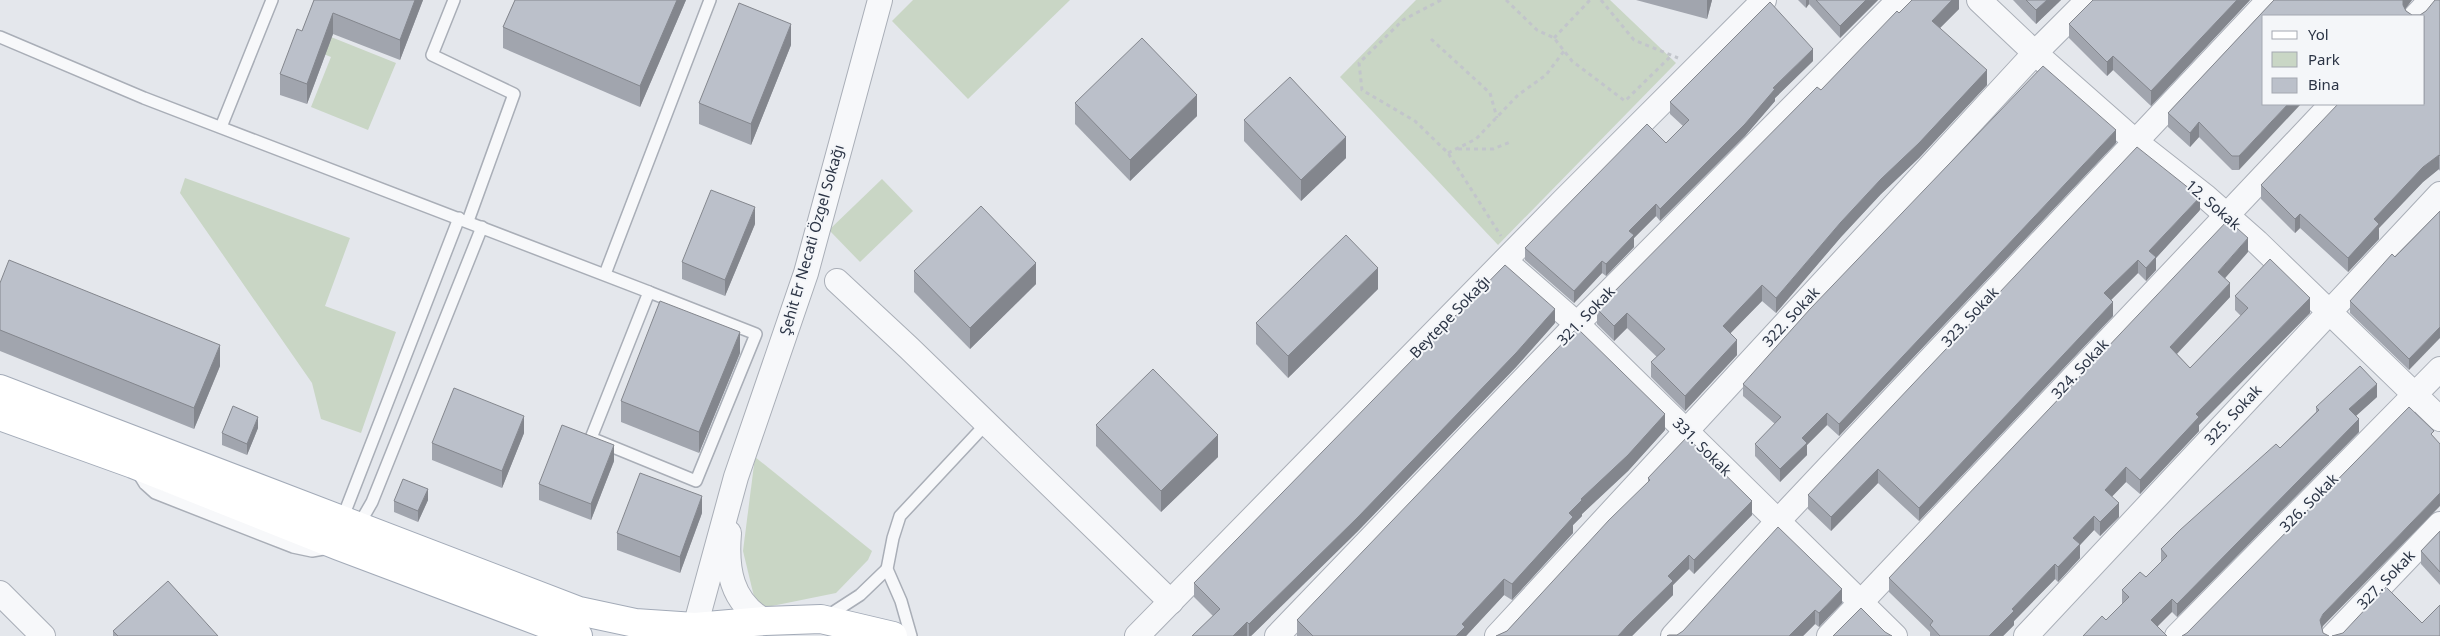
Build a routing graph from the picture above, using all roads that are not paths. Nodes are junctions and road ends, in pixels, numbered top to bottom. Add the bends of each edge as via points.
1 (272, 0) edge
2 (454, 0) edge
3 (710, 0) edge
4 (880, 0) edge
5 (1764, 0) edge
6 (1898, 0) edge
7 (1979, 0) edge
8 (2088, 0) edge
9 (2269, 0) edge
10 (2431, 0) edge
11 (2417, 15) edge
12 (0, 37) edge
13 (2035, 53) junction
14 (2331, 105) edge
15 (221, 127) junction
16 (2136, 142) junction
17 (2440, 194) edge
18 (2226, 216) junction
19 (463, 220) junction
20 (482, 227) junction
21 (1509, 257) junction
22 (606, 274) junction
23 (836, 281) dead end
24 (649, 292) junction
25 (2329, 312) junction
26 (1577, 324) junction
27 (2440, 369) edge
28 (0, 389) edge
29 (2416, 395) junction
30 (0, 416) edge
31 (2440, 419) edge
32 (986, 424) junction
33 (1686, 432) junction
34 (736, 477) junction
35 (1778, 522) junction
36 (2440, 524) edge
37 (347, 534) junction
38 (887, 569) junction
39 (0, 593) edge
40 (1171, 602) junction
41 (1860, 602) junction
42 (765, 621) junction
43 (695, 627) junction
44 (818, 628) edge
45 (42, 636) edge
46 (578, 636) edge
47 (893, 636) edge
48 (911, 636) edge
49 (1137, 636) edge
50 (1277, 636) edge
51 (1497, 636) edge
52 (1673, 636) edge
53 (1829, 636) edge
54 (1895, 636) edge
55 (2026, 636) edge
56 (2177, 636) edge
57 (2333, 636) edge

1 - 15 lane
2 - 19 lane via 432,55 514,94
3 - 22 lane
4 - 34 street, Şehit Er Necati Özgel Sokağı via 806,273
5 - 21 street, Beytepe Sokağı
6 - 26 street, 321. Sokak
7 - 13 street, 12. Sokak
8 - 13 street, 322. Sokak
9 - 16 street, 323. Sokak
10 - 11 street
12 - 15 lane
13 - 16 street, 12. Sokak
13 - 33 street, 322. Sokak
14 - 18 street, 324. Sokak
15 - 19 lane
16 - 18 street, 12. Sokak
16 - 35 street, 323. Sokak
17 - 25 street, 325. Sokak
18 - 25 street, 12. Sokak
18 - 41 street, 324. Sokak
19 - 20 lane
19 - 37 lane
20 - 22 lane
20 - 37 lane via 372,502
21 - 26 street, 331. Sokak
21 - 40 street, Beytepe Sokağı
22 - 24 lane
23 - 32 street
24 - 24 lane via 591,438 696,481 756,334
25 - 29 street, 12. Sokak
25 - 55 street, 325. Sokak
26 - 33 street, 331. Sokak
26 - 50 street, 321. Sokak
27 - 29 street, 326. Sokak
28 - 37 main road
29 - 31 street, 12. Sokak
29 - 56 street, 326. Sokak
30 - 37 main road via 132,464
32 - 38 lane via 900,516
32 - 40 street
33 - 35 street, 331. Sokak
33 - 51 street, 322. Sokak
34 - 42 street via 728,536 732,581 740,600
34 - 43 street
35 - 41 street, 331. Sokak
35 - 52 street, 323. Sokak
36 - 57 street, 327. Sokak
37 - 43 main road via 578,611 635,623
37 - 46 main road
38 - 44 lane via 860,596
38 - 48 lane via 902,601
39 - 45 street
40 - 49 street, Beytepe Sokağı
41 - 53 street, 324. Sokak
41 - 54 street, 331. Sokak
42 - 43 main road
42 - 44 main road
44 - 47 main road

